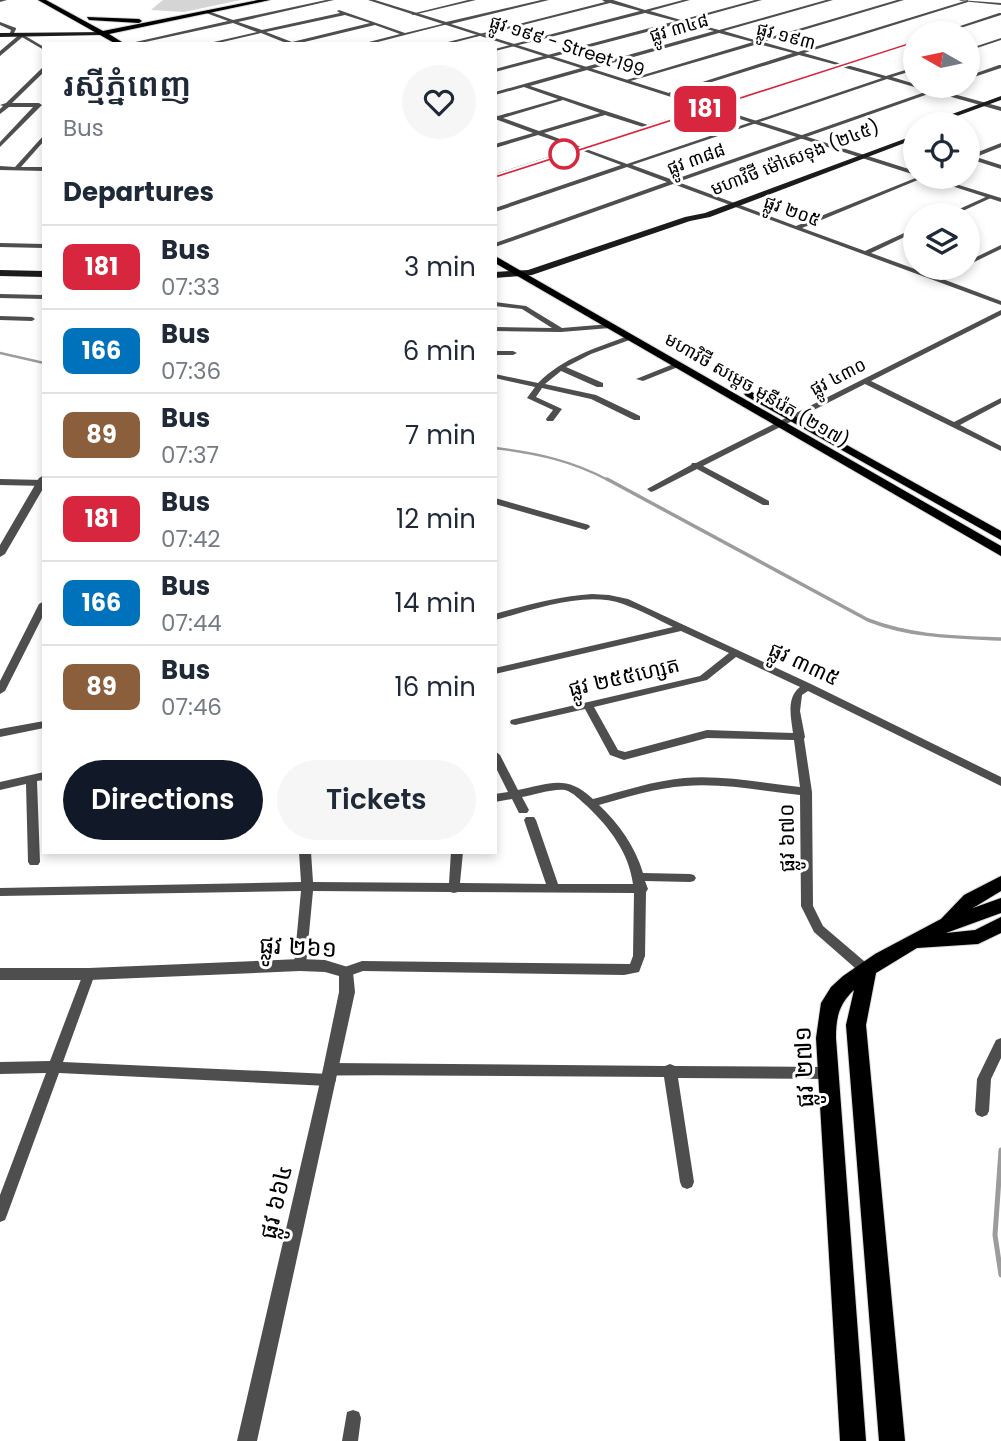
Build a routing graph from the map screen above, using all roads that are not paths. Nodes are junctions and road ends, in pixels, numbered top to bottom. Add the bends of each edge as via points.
1 (41, 0) edge
2 (54, 0) edge
3 (251, 0) edge
4 (267, 0) edge
5 (332, 0) edge
6 (370, 0) edge
7 (474, 0) edge
8 (547, 0) edge
9 (617, 0) edge
10 (688, 0) edge
11 (760, 0) edge
12 (831, 0) edge
13 (902, 0) edge
14 (961, 0) edge
15 (607, 1) edge
16 (967, 1) edge
17 (317, 3) junction
18 (1001, 4) edge
19 (326, 7) dead end
20 (336, 10) dead end
21 (645, 11) junction
22 (208, 12) junction
23 (346, 13) junction
24 (413, 14) junction
25 (1001, 14) edge
26 (89, 18) junction
27 (152, 21) junction
28 (233, 21) junction
29 (680, 21) junction
30 (979, 21) edge
31 (0, 23) edge
32 (376, 24) junction
33 (446, 24) junction
34 (106, 31) junction
35 (718, 31) junction
36 (12, 32) junction
37 (261, 32) junction
38 (0, 33) edge
39 (405, 34) junction
40 (479, 34) junction
41 (22, 35) junction
42 (1001, 39) edge
43 (120, 42) edge
44 (132, 42) edge
45 (138, 42) edge
46 (216, 42) edge
47 (288, 42) edge
48 (295, 42) edge
49 (371, 42) edge
50 (449, 42) edge
51 (759, 43) junction
52 (513, 45) junction
53 (903, 46) edge
54 (980, 46) edge
55 (42, 48) edge
56 (497, 49) edge
57 (0, 54) edge
58 (799, 54) junction
59 (549, 57) junction
60 (841, 65) junction
61 (1001, 66) edge
62 (586, 69) junction
63 (497, 70) edge
64 (42, 71) edge
65 (903, 72) edge
66 (980, 74) edge
67 (886, 78) junction
68 (625, 81) junction
69 (903, 82) edge
70 (525, 86) junction
71 (497, 93) edge
72 (668, 94) junction
73 (910, 98) edge
74 (961, 98) edge
75 (1001, 98) edge
76 (564, 99) junction
77 (983, 104) junction
78 (4, 105) edge
79 (40, 105) edge
80 (998, 107) edge
81 (709, 108) junction
82 (0, 112) edge
83 (961, 112) edge
84 (605, 113) junction
85 (980, 113) edge
86 (497, 118) edge
87 (497, 118) edge
88 (754, 122) junction
89 (648, 127) junction
90 (538, 133) junction
91 (903, 134) edge
92 (801, 137) junction
93 (42, 139) edge
94 (903, 141) edge
95 (0, 145) edge
96 (497, 145) edge
97 (1001, 145) edge
98 (581, 149) junction
99 (852, 153) junction
100 (980, 154) edge
101 (863, 156) junction
102 (980, 161) edge
103 (626, 165) junction
104 (1001, 167) edge
105 (0, 168) edge
106 (17, 168) junction
107 (42, 169) edge
108 (903, 169) edge
109 (497, 175) edge
110 (673, 183) junction
111 (903, 185) edge
112 (964, 189) edge
113 (990, 197) junction
114 (1001, 200) edge
115 (724, 201) junction
116 (976, 203) edge
117 (734, 205) junction
118 (497, 208) edge
119 (688, 219) junction
120 (796, 228) junction
121 (903, 236) edge
122 (0, 245) edge
123 (42, 246) edge
124 (497, 246) edge
125 (1001, 247) edge
126 (497, 249) edge
127 (865, 253) junction
128 (980, 257) edge
129 (497, 260) edge
130 (0, 267) edge
131 (42, 267) edge
132 (903, 267) edge
133 (0, 273) edge
134 (42, 274) edge
135 (497, 275) edge
136 (533, 276) junction
137 (940, 280) edge
138 (497, 282) edge
139 (0, 296) edge
140 (42, 297) edge
141 (1001, 303) edge
142 (497, 304) edge
143 (1001, 312) edge
144 (0, 318) edge
145 (32, 319) dead end
146 (610, 326) junction
147 (497, 329) edge
148 (561, 330) junction
149 (631, 338) junction
150 (497, 353) edge
151 (513, 354) dead end
152 (679, 365) junction
153 (559, 367) junction
154 (497, 376) edge
155 (640, 379) dead end
156 (865, 381) junction
157 (539, 385) junction
158 (600, 386) dead end
159 (575, 392) junction
160 (1001, 400) edge
161 (558, 409) junction
162 (637, 418) dead end
163 (792, 418) junction
164 (550, 419) dead end
165 (779, 423) junction
166 (954, 426) junction
167 (1001, 449) edge
168 (695, 465) junction
169 (42, 481) edge
170 (0, 482) edge
171 (42, 483) edge
172 (651, 489) dead end
173 (497, 502) edge
174 (766, 503) dead end
175 (586, 527) dead end
176 (972, 534) junction
177 (1001, 536) edge
178 (1001, 552) edge
179 (0, 554) edge
180 (1001, 560) edge
181 (42, 608) edge
182 (497, 617) edge
183 (681, 628) junction
184 (735, 653) junction
185 (497, 671) edge
186 (807, 685) junction
187 (0, 691) edge
188 (588, 705) junction
189 (515, 722) dead end
190 (42, 724) edge
191 (0, 733) edge
192 (800, 737) junction
193 (497, 759) edge
194 (38, 778) edge
195 (1001, 782) edge
196 (0, 786) edge
197 (806, 792) junction
198 (517, 794) junction
199 (497, 798) edge
200 (591, 803) junction
201 (305, 854) edge
202 (457, 854) edge
203 (34, 862) dead end
204 (690, 878) dead end
205 (641, 883) junction
206 (1001, 883) edge
207 (307, 886) junction
208 (454, 889) junction
209 (554, 889) junction
210 (0, 892) edge
211 (1001, 905) edge
212 (948, 923) junction
213 (1001, 924) edge
214 (915, 943) junction
215 (300, 965) junction
216 (867, 971) junction
217 (346, 972) junction
218 (0, 974) edge
219 (89, 974) junction
220 (1001, 1044) edge
221 (55, 1067) junction
222 (0, 1068) edge
223 (670, 1070) junction
224 (829, 1073) junction
225 (330, 1074) junction
226 (982, 1111) dead end
227 (6, 1182) edge
228 (687, 1182) dead end
229 (0, 1215) edge
230 (353, 1418) dead end
231 (247, 1441) edge
232 (350, 1441) edge
233 (853, 1441) edge
234 (892, 1441) edge

1 - 34 main road
2 - 26 main road
3 - 27 main road
4 - 22 main road
5 - 17 street
6 - 24 street, ផ្លូវ ១៩៩ - Street 199
7 - 24 street
8 - 33 street
9 - 15 street
10 - 21 street
11 - 29 street
12 - 35 street, ផ្លូវ ៣៤៨
13 - 51 street
14 - 16 street
15 - 21 street, ផ្លូវ ១៩៣
15 - 40 street
16 - 18 street
16 - 58 street
17 - 19 street
17 - 28 street
20 - 23 street
21 - 29 street, ផ្លូវ ១៩៣
21 - 52 street
22 - 28 street
22 - 34 main road
23 - 32 street
23 - 37 street
24 - 33 street, ផ្លូវ ១៩៩ - Street 199
25 - 30 street
26 - 27 main road
26 - 34 main road
27 - 34 main road
28 - 37 street
28 - 45 street
29 - 35 street, ផ្លូវ ១៩៣
29 - 59 street
31 - 36 street via 14,29
32 - 39 street
32 - 48 street
33 - 39 street
33 - 40 street, ផ្លូវ ១៩៩ - Street 199
34 - 36 main road
34 - 41 main road
34 - 43 main road
34 - 44 main road
35 - 51 street, ផ្លូវ ១៩៣
35 - 62 street, ផ្លូវ ៣៤៨
36 - 38 main road
37 - 46 street
37 - 47 street
38 - 41 main road
39 - 49 street
40 - 50 street
40 - 52 street, ផ្លូវ ១៩៩ - Street 199
41 - 55 street
41 - 57 street
42 - 54 street
51 - 58 street, ផ្លូវ ១៩៣
51 - 68 street
52 - 56 street
52 - 59 street, ផ្លូវ ១៩៩ - Street 199
53 - 60 street
58 - 60 street, ផ្លូវ ១៩៣
58 - 72 street
59 - 62 street, ផ្លូវ ១៩៩ - Street 199
59 - 63 street
60 - 67 street, ផ្លូវ ១៩៣
60 - 81 street
61 - 66 street
62 - 68 street, ផ្លូវ ១៩៩ - Street 199
62 - 70 street, ផ្លូវ ៣៤៨
64 - 78 street
65 - 67 street
67 - 69 street, ផ្លូវ ១៩៣
67 - 88 street
68 - 72 street, ផ្លូវ ១៩៩ - Street 199
70 - 71 street, ផ្លូវ ៣៤៨
70 - 76 street
72 - 81 street, ផ្លូវ ១៩៩ - Street 199
73 - 92 street, ផ្លូវ ៣៨៨
74 - 77 street, ផ្លូវ ១៩៣
75 - 77 main road
76 - 84 street
76 - 86 street
77 - 80 street, ផ្លូវ ១៩៣
77 - 83 main road
78 - 79 street
78 - 82 street
79 - 95 street
80 - 85 main road
81 - 88 street, ផ្លូវ ១៩៩ - Street 199
81 - 89 street
84 - 89 street
84 - 90 street
87 - 90 street, ផ្លូវ ២០៥
88 - 92 street, ផ្លូវ ១៩៩ - Street 199
88 - 103 street
89 - 98 street
90 - 96 street
90 - 98 street, ផ្លូវ ២០៥
91 - 99 main road, មហាវិថី ម៉ៅសេទុង (២៤៥)
92 - 99 street, ផ្លូវ ១៩៩ - Street 199
92 - 110 street, ផ្លូវ ៣៨៨
93 - 106 street
94 - 101 main road, មហាវិថី ម៉ៅសេទុង (២៤៥)
97 - 100 street
98 - 103 street, ផ្លូវ ២០៥
98 - 109 street
99 - 101 street, ផ្លូវ ១៩៩ - Street 199
99 - 115 main road, មហាវិថី ម៉ៅសេទុង (២៤៥)
101 - 108 street, ផ្លូវ ១៩៩ - Street 199
101 - 117 main road, មហាវិថី ម៉ៅសេទុង (២៤៥)
102 - 104 street
103 - 110 street, ផ្លូវ ២០៥
103 - 118 street
105 - 106 street
106 - 107 street
110 - 115 street, ផ្លូវ ២០៥
110 - 124 street, ផ្លូវ ៣៨៨
111 - 120 street
112 - 113 street
113 - 114 street
113 - 116 street
115 - 117 street, ផ្លូវ ២០៥
115 - 119 main road, មហាវិថី ម៉ៅសេទុង (២៤៥)
117 - 119 main road, មហាវិថី ម៉ៅសេទុង (២៤៥)
117 - 120 street, ផ្លូវ ២០៥
119 - 136 main road, មហាវិថី ម៉ៅសេទុង (២៤៥) via 612,251
120 - 127 street, ផ្លូវ ២០៥
121 - 127 street
122 - 123 street
125 - 128 street
126 - 136 main road, មហាវិថី សម្តេច មុនីរ៉េត (២១៧)
127 - 132 street, ផ្លូវ ២០៥
129 - 136 main road, មហាវិថី សម្តេច មុនីរ៉េត (២១៧)
130 - 131 main road
133 - 134 main road
135 - 136 main road, មហាវិថី ម៉ៅសេទុង (២៤៥)
136 - 138 main road, មហាវិថី ម៉ៅសេទុង (២៤៥)
136 - 146 main road, មហាវិថី សម្តេច មុនីរ៉េត (២១៧)
136 - 163 main road, មហាវិថី សម្តេច មុនីរ៉េត (២១៧)
137 - 141 street, ផ្លូវ ២០៥
139 - 140 street
142 - 148 street via 524,307
143 - 156 street, ផ្លូវ ៤៣០
144 - 145 street
146 - 148 street
146 - 149 main road, មហាវិថី សម្តេច មុនីរ៉េត (២១៧)
147 - 148 street
149 - 152 main road, មហាវិថី សម្តេច មុនីរ៉េត (២១៧)
149 - 153 street
150 - 151 street
152 - 155 street
152 - 165 main road, មហាវិថី សម្តេច មុនីរ៉េត (២១៧)
153 - 157 street
153 - 158 street
154 - 157 street
156 - 163 street, ផ្លូវ ៤៣០
156 - 166 street
157 - 159 street
157 - 161 street via 531,400
159 - 161 street
159 - 162 street
160 - 166 street
161 - 164 street
163 - 165 street, ផ្លូវ ៤៣០
163 - 177 main road, មហាវិថី សម្តេច មុនីរ៉េត (២១៧)
165 - 168 street, ផ្លូវ ៤៣០
165 - 176 main road, មហាវិថី សម្តេច មុនីរ៉េត (២១៧)
166 - 167 street
168 - 172 street, ផ្លូវ ៤៣០
168 - 174 street
169 - 170 street
171 - 179 street
173 - 175 street
176 - 178 main road, មហាវិថី សម្តេច មុនីរ៉េត (២១៧)
176 - 180 main road
181 - 187 street
182 - 183 street, ផ្លូវ ៣៣៥ via 603,595
183 - 184 street, ផ្លូវ ៣៣៥
183 - 185 street
184 - 186 street, ផ្លូវ ៣៣៥
184 - 188 street, ផ្លូវ ២៥៥ហ្សេត via 703,678
186 - 192 street, ផ្លូវ ៦៧០ via 797,694
186 - 195 street, ផ្លូវ ៣៣៥
188 - 189 street, ផ្លូវ ២៥៥ហ្សេត
188 - 192 street via 614,751 624,756 707,734
190 - 191 street
192 - 197 street, ផ្លូវ ៦៧០
193 - 198 street
194 - 196 street
194 - 203 street
197 - 200 street via 687,782
197 - 216 street, ផ្លូវ ៦៧០ via 807,905 818,929
198 - 199 street
198 - 200 street via 563,786 574,788
198 - 209 street
200 - 205 street via 622,839
201 - 207 street
202 - 208 street
204 - 205 street
205 - 209 street
205 - 217 street, ផ្លូវ ២៦១ via 635,968 362,966
206 - 212 main road via 970,900
207 - 208 street
207 - 210 street
207 - 215 street
208 - 209 street
211 - 212 main road
212 - 214 main road, ផ្លូវ ២៧១
213 - 214 main road via 978,937
214 - 216 main road, ផ្លូវ ២៧១
215 - 217 street, ផ្លូវ ២៦១
215 - 219 street, ផ្លូវ ២៦១
216 - 224 main road, ផ្លូវ ២៧១ via 837,992 830,1005 826,1022
216 - 234 main road via 856,1025
217 - 225 street, ផ្លូវ ៦៦៤ via 348,992
218 - 219 street, ផ្លូវ ២៦១
219 - 221 street
220 - 226 street via 984,1079
221 - 222 street
221 - 225 street
221 - 227 street
223 - 224 street
223 - 225 street
223 - 228 street
224 - 233 main road, ផ្លូវ ២៧១
225 - 231 street, ផ្លូវ ៦៦៤
227 - 229 street
230 - 232 street

